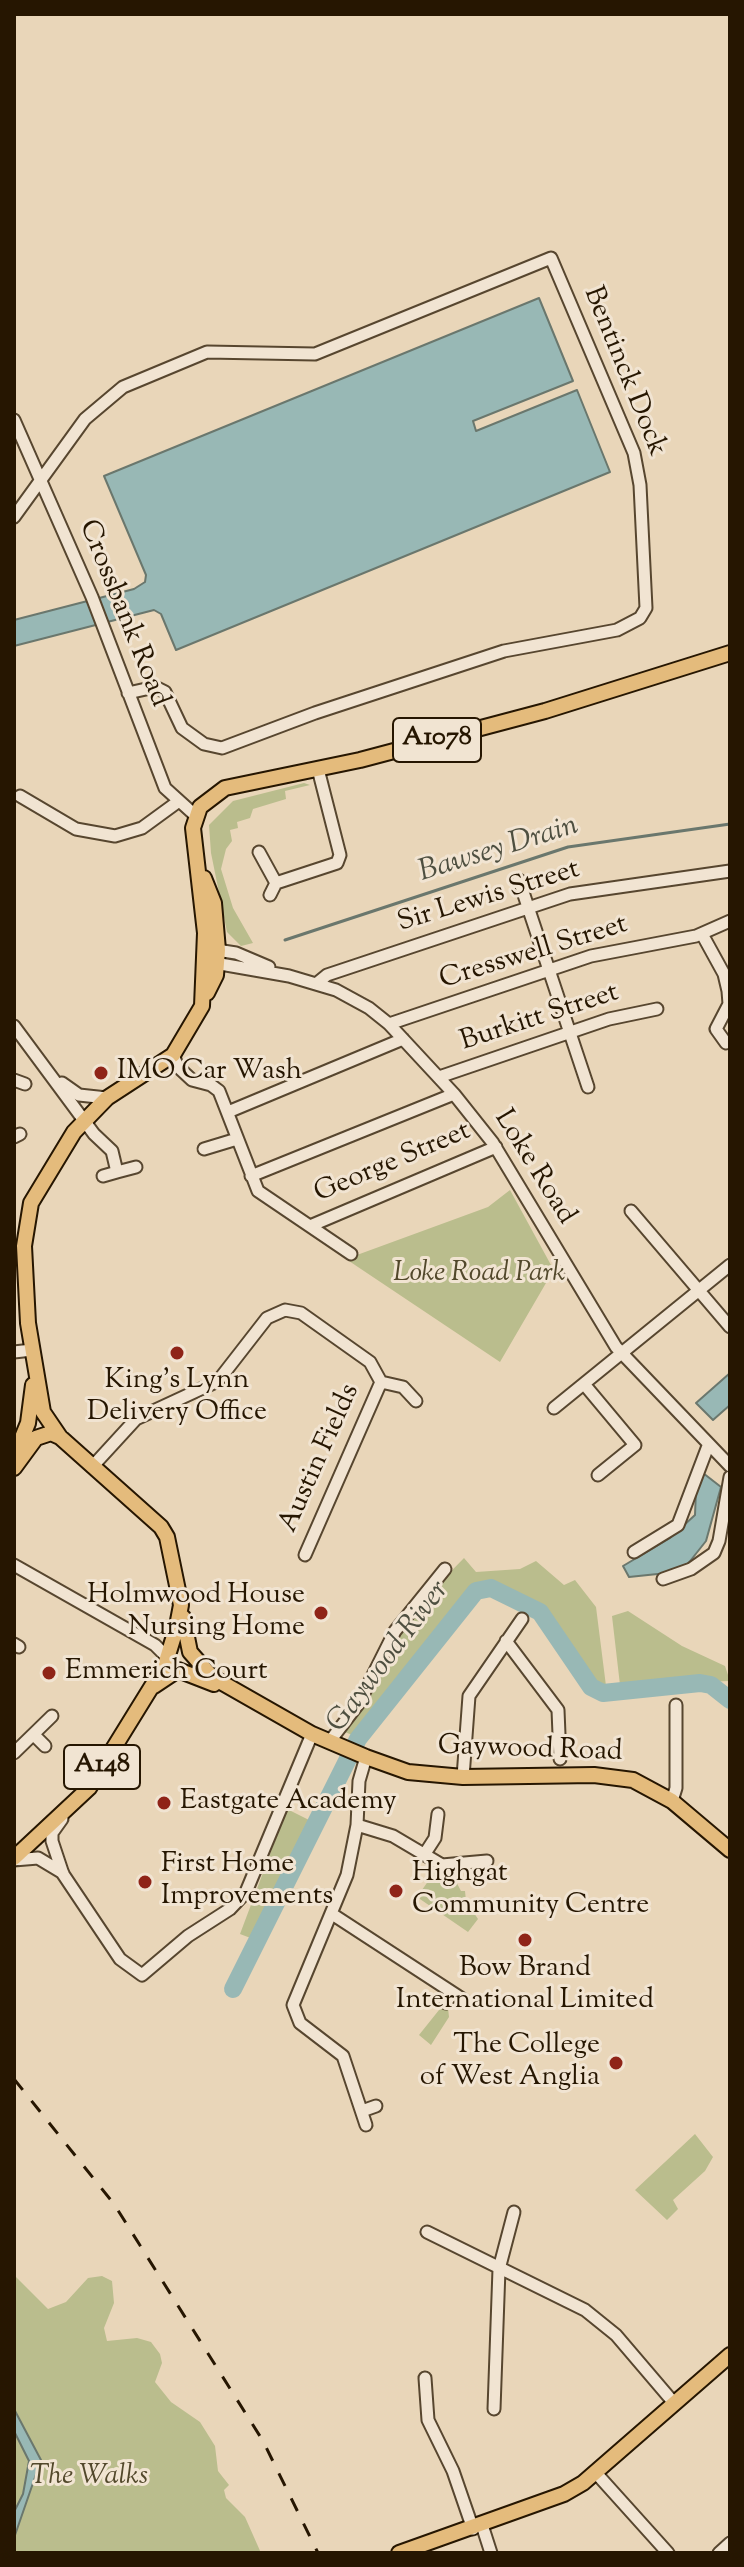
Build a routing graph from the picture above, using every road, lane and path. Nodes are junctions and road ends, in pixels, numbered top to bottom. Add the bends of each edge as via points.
1 (14, 420) edge
2 (41, 483) junction
3 (14, 517) edge
4 (730, 653) edge
5 (128, 693) junction
6 (318, 769) junction
7 (20, 796) dead end
8 (179, 801) junction
9 (196, 816) junction
10 (259, 852) dead end
11 (730, 871) edge
12 (519, 880) dead end
13 (276, 883) junction
14 (270, 895) dead end
15 (528, 908) junction
16 (730, 921) edge
17 (699, 935) junction
18 (211, 956) junction
19 (713, 966) dead end
20 (549, 970) junction
21 (316, 984) junction
22 (657, 1009) dead end
23 (389, 1024) junction
24 (14, 1026) edge
25 (569, 1032) junction
26 (403, 1039) junction
27 (726, 1043) dead end
28 (19, 1047) edge
29 (173, 1055) junction
30 (52, 1076) junction
31 (439, 1077) junction
32 (588, 1087) dead end
33 (454, 1094) junction
34 (107, 1098) junction
35 (228, 1112) junction
36 (84, 1119) junction
37 (237, 1139) junction
38 (496, 1147) junction
39 (204, 1149) dead end
40 (136, 1167) dead end
41 (117, 1172) junction
42 (103, 1176) dead end
43 (251, 1176) junction
44 (631, 1211) dead end
45 (310, 1226) junction
46 (351, 1254) dead end
47 (730, 1265) edge
48 (699, 1291) junction
49 (730, 1327) edge
50 (32, 1350) junction
51 (14, 1352) edge
52 (622, 1354) junction
53 (34, 1369) junction
54 (381, 1382) junction
55 (584, 1384) junction
56 (416, 1401) dead end
57 (554, 1408) dead end
58 (60, 1437) junction
59 (708, 1446) junction
60 (14, 1457) edge
61 (730, 1466) edge
62 (92, 1467) junction
63 (14, 1468) edge
64 (598, 1475) dead end
65 (730, 1477) edge
66 (634, 1552) dead end
67 (305, 1555) dead end
68 (14, 1565) edge
69 (445, 1569) dead end
70 (663, 1579) dead end
71 (181, 1605) junction
72 (522, 1619) dead end
73 (506, 1641) junction
74 (168, 1658) junction
75 (146, 1692) junction
76 (237, 1693) junction
77 (676, 1705) dead end
78 (52, 1716) dead end
79 (312, 1734) junction
80 (34, 1735) junction
81 (330, 1741) junction
82 (45, 1746) dead end
83 (14, 1753) edge
84 (366, 1757) junction
85 (560, 1759) dead end
86 (463, 1777) junction
87 (672, 1801) junction
88 (67, 1812) junction
89 (438, 1814) dead end
90 (357, 1825) junction
91 (730, 1850) edge
92 (424, 1855) junction
93 (14, 1859) edge
94 (487, 1861) dead end
95 (63, 1874) junction
96 (332, 1914) junction
97 (464, 2000) dead end
98 (376, 2106) dead end
99 (362, 2111) junction
100 (366, 2125) dead end
101 (514, 2212) dead end
102 (427, 2232) dead end
103 (499, 2269) junction
104 (730, 2355) edge
105 (422, 2384) dead end
106 (674, 2403) junction
107 (494, 2409) dead end
108 (596, 2473) junction
109 (477, 2527) junction
110 (730, 2543) edge
111 (399, 2553) edge
112 (491, 2553) edge
113 (668, 2553) edge
114 (719, 2553) edge

1 - 2 street, Crossbank Road
2 - 3 street
2 - 5 street, Crossbank Road
2 - 5 street, Bentinck Dock via 85,419 123,387 207,352 315,354 551,258 628,439 640,485 646,608 640,618 617,630 504,651 222,748 204,744 182,728 165,692 155,687
4 - 6 main road, A1078 via 622,690
5 - 8 street, Crossbank Road via 165,788
6 - 9 main road, A1078 via 225,788
6 - 13 street via 340,858 333,866
7 - 8 street via 76,829 115,836 142,828
8 - 9 street, Crossbank Road
9 - 18 main road via 194,840
10 - 13 street
11 - 15 street, Sir Lewis Street via 570,894
12 - 15 street
13 - 14 street
15 - 20 street
15 - 21 street, Sir Lewis Street via 327,975
16 - 17 street, Cresswell Street
17 - 19 street
17 - 20 street, Cresswell Street via 591,956
17 - 27 street via 724,974 729,1004 716,1029
18 - 21 street, Loke Road via 236,953
18 - 29 main road via 204,998
20 - 23 street, Cresswell Street
20 - 25 street
21 - 23 street, Loke Road via 357,1000
22 - 25 street, Burkitt Street
23 - 26 street, Loke Road
24 - 28 street
25 - 31 street, Burkitt Street
25 - 32 street
26 - 31 street, Loke Road
26 - 35 street
28 - 30 street
29 - 34 main road
29 - 35 street via 185,1074 216,1088
30 - 34 street via 79,1095
30 - 36 street
31 - 33 street, Loke Road
33 - 38 street, Loke Road
33 - 43 street
34 - 36 main road
35 - 37 street
36 - 41 street via 115,1155
36 - 50 main road via 43,1181 25,1224
37 - 39 street
37 - 43 street
38 - 45 street, George Street
38 - 52 street, Loke Road
40 - 41 street
41 - 42 street
43 - 45 street via 258,1191
44 - 48 street
45 - 46 street
47 - 48 street
48 - 49 street
48 - 52 street
50 - 51 street
50 - 53 main road
52 - 55 street
52 - 59 street, Loke Road
53 - 58 main road via 43,1412
53 - 60 main road via 28,1423
54 - 56 street, Austin Fields via 403,1387
54 - 62 street, Austin Fields via 370,1362 309,1317 292,1310 277,1312 218,1381 136,1419
54 - 67 street, Austin Fields
55 - 57 street
55 - 64 street via 635,1445
58 - 62 main road, A148
58 - 63 main road via 51,1433 36,1438
59 - 61 street, Loke Road
59 - 66 street via 678,1525
62 - 71 main road, A148 via 161,1527
65 - 70 street via 714,1553
68 - 74 street via 155,1645
69 - 81 street via 395,1631 359,1703
71 - 74 main road, A148
71 - 76 main road, A148 via 184,1636 195,1660
72 - 73 street
73 - 85 street via 558,1710
73 - 86 street via 469,1696
74 - 75 main road, A148
75 - 76 main road, A148 via 178,1670
75 - 88 main road, A148 via 89,1788
76 - 79 main road, A148
77 - 87 street
78 - 80 street
79 - 81 main road, Gaywood Road / A148
79 - 95 street via 241,1899 142,1975 120,1959
80 - 82 street
80 - 83 street
81 - 84 main road, Gaywood Road / A148
84 - 86 main road, Gaywood Road / A148 via 408,1772
84 - 90 street
86 - 87 main road, Gaywood Road / A148 via 594,1775 633,1780
87 - 91 main road, Gaywood Road / A148
88 - 93 main road, A148
88 - 95 street via 52,1833
89 - 92 street via 435,1838
90 - 92 street via 393,1836
90 - 96 street
92 - 94 street via 447,1866
93 - 95 street via 38,1858
96 - 97 street via 449,1998
96 - 99 street via 293,2012 343,2056
98 - 99 street
99 - 100 street
101 - 103 street
102 - 103 street
103 - 106 street via 600,2320
103 - 107 street
104 - 106 main road
105 - 109 street via 428,2420
106 - 108 main road
108 - 109 main road via 564,2494
108 - 113 street
109 - 111 main road
109 - 112 street
110 - 114 street

